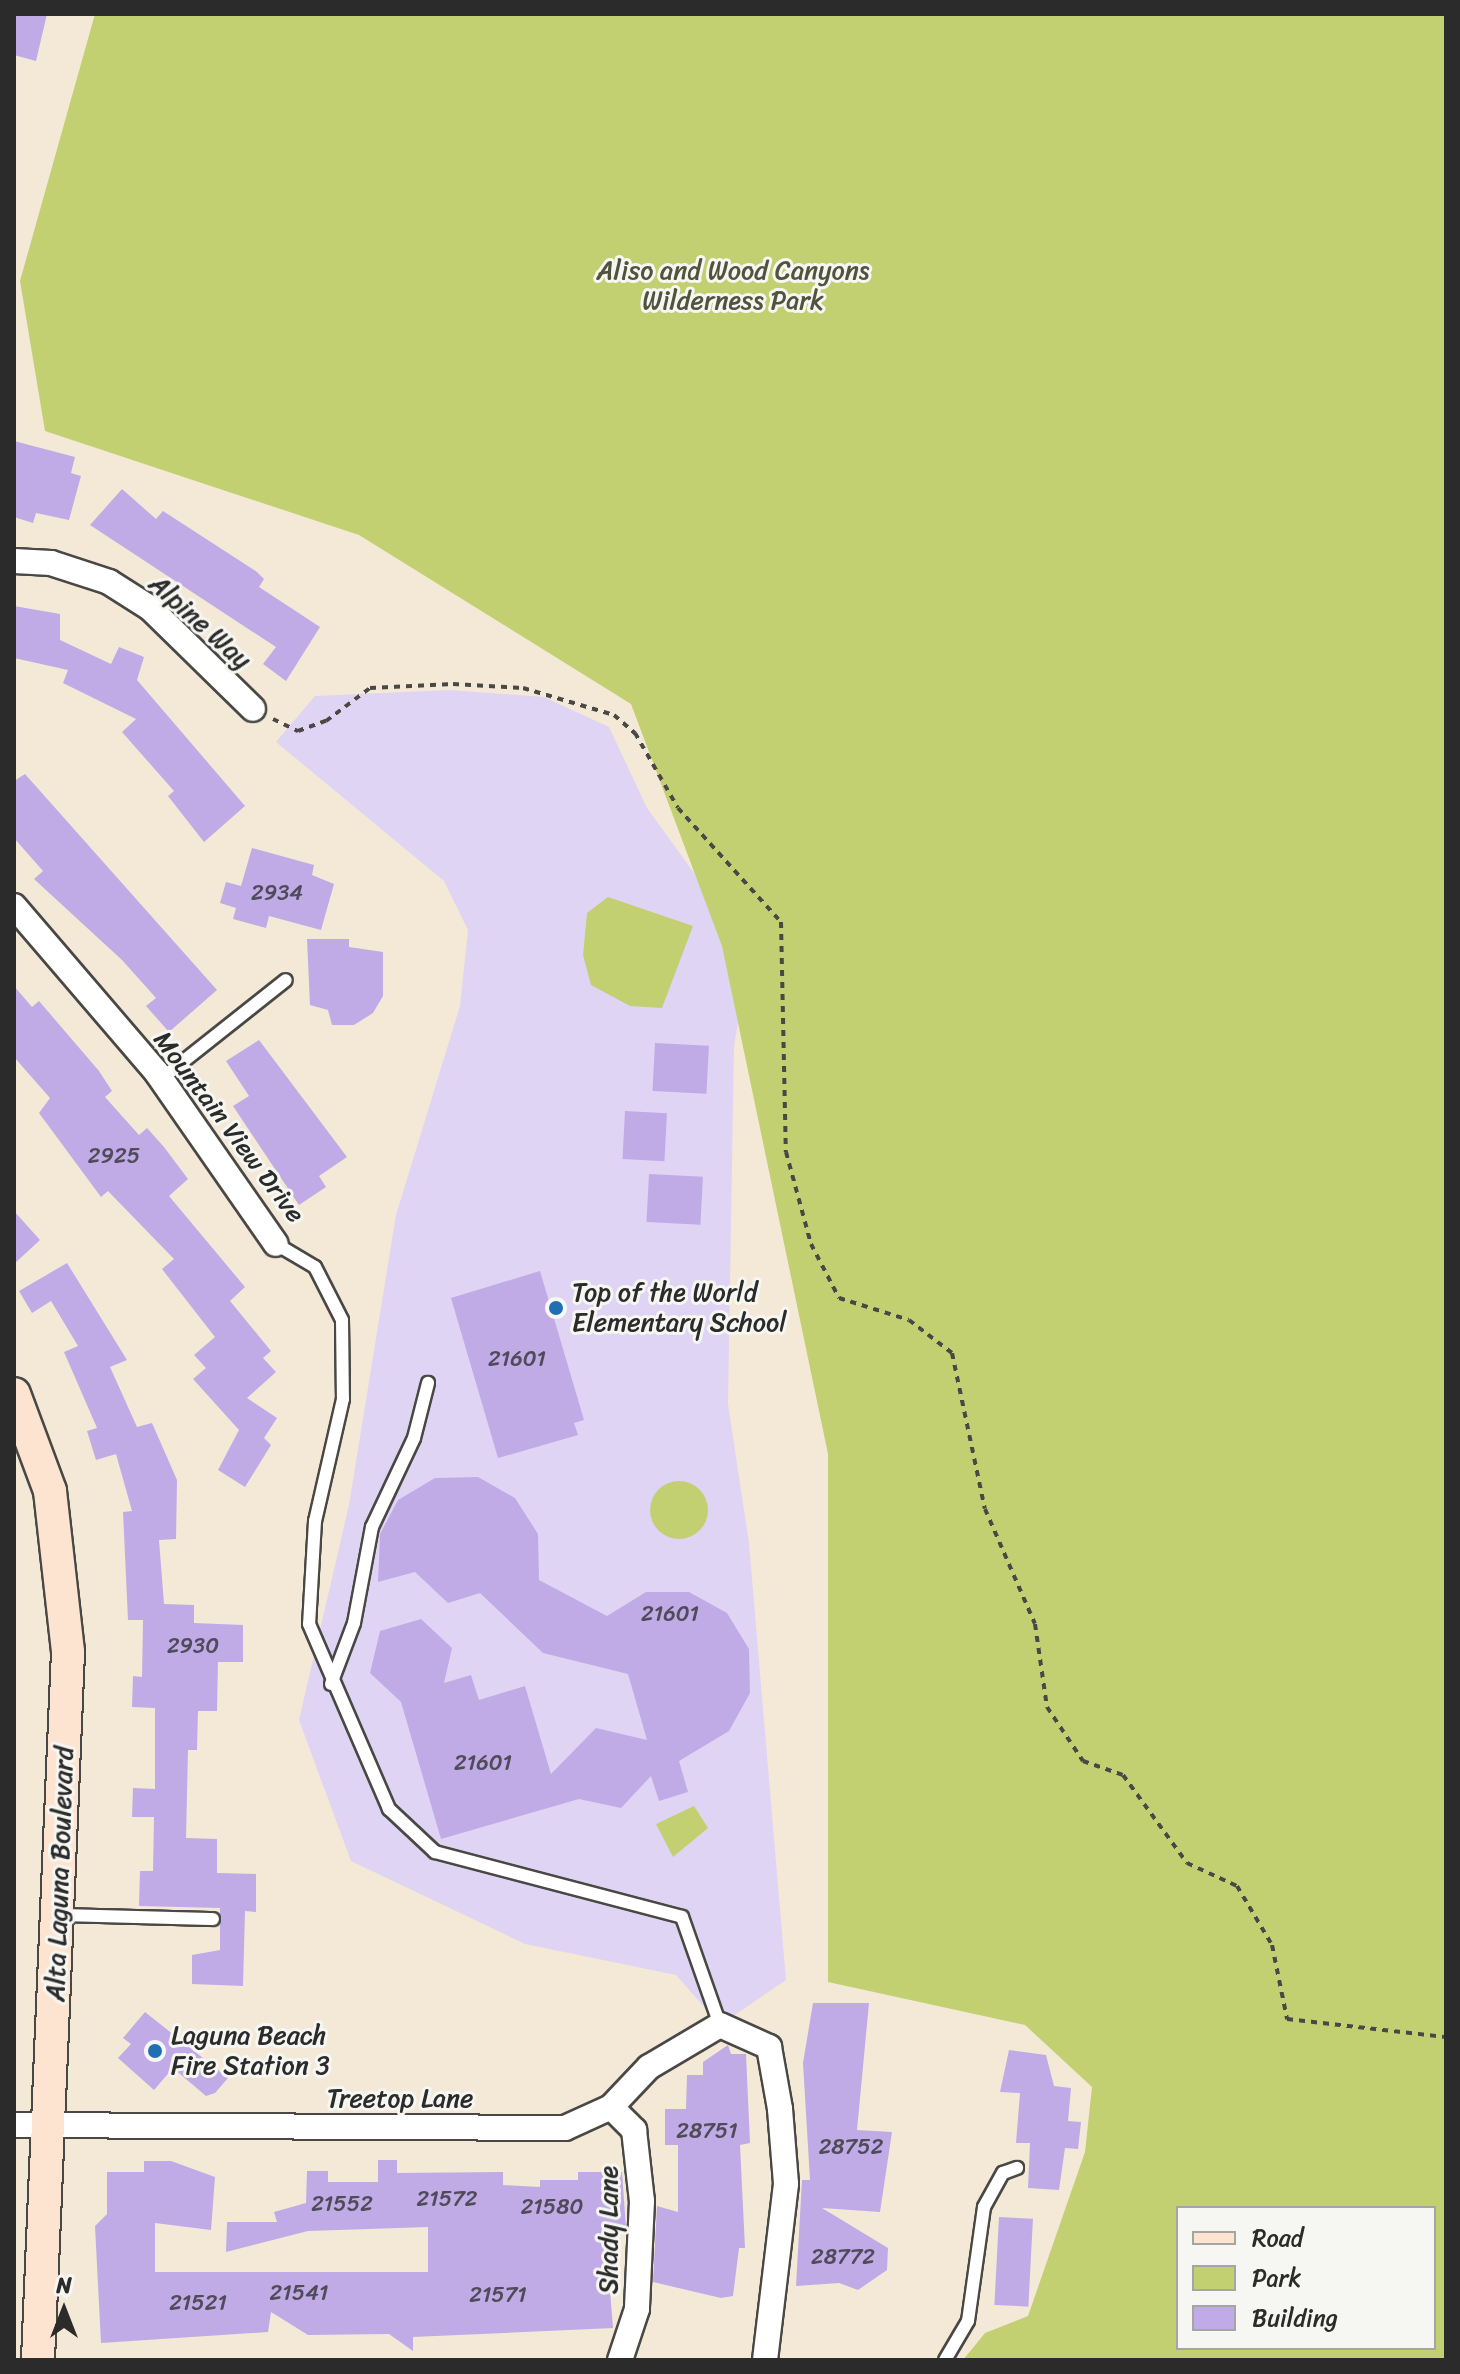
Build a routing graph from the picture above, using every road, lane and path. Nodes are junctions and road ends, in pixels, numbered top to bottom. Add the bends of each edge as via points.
1 (14, 561) edge
2 (253, 709) joint
3 (14, 906) edge
4 (286, 980) dead end
5 (161, 1079) junction
6 (276, 1244) joint
7 (428, 1383) dead end
8 (14, 1394) edge
9 (331, 1684) junction
10 (59, 1915) junction
11 (213, 1919) dead end
12 (720, 2025) junction
13 (1446, 2037) edge
14 (611, 2107) junction
15 (14, 2125) edge
16 (47, 2125) junction
17 (1017, 2168) dead end
18 (38, 2360) edge
19 (620, 2360) edge
20 (765, 2360) edge
21 (945, 2360) edge

1 - 2 street, Alpine Way via 109,582 150,608
2 - 13 path via 298,731 326,721 370,688 523,688 614,715 635,733 678,808 781,922 786,1152 811,1244 839,1298 909,1320 952,1353 985,1509 1035,1624 1047,1707 1073,1736 1083,1761 1123,1775 1187,1863 1237,1886 1272,1945 1287,2019
3 - 5 street, Mountain View Drive
4 - 5 lane
5 - 6 street, Mountain View Drive
6 - 9 lane, Mountain View Drive via 315,1267 342,1320 347,1356 310,1574 313,1648
7 - 9 lane via 414,1438 372,1527 354,1623
8 - 10 main road, Alta Laguna Boulevard via 50,1491 64,1573
9 - 12 lane, Mountain View Drive via 402,1829 435,1852 682,1917
10 - 11 lane
10 - 16 main road, Alta Laguna Boulevard
12 - 14 street, Treetop Lane via 649,2067
12 - 20 street via 769,2047 780,2109 786,2184
14 - 16 street, Treetop Lane via 565,2128
14 - 19 street, Shady Lane via 634,2130 642,2201 637,2309
15 - 16 street, Treetop Lane
16 - 18 main road, Alta Laguna Boulevard
17 - 21 lane via 1003,2173 984,2207 968,2321

